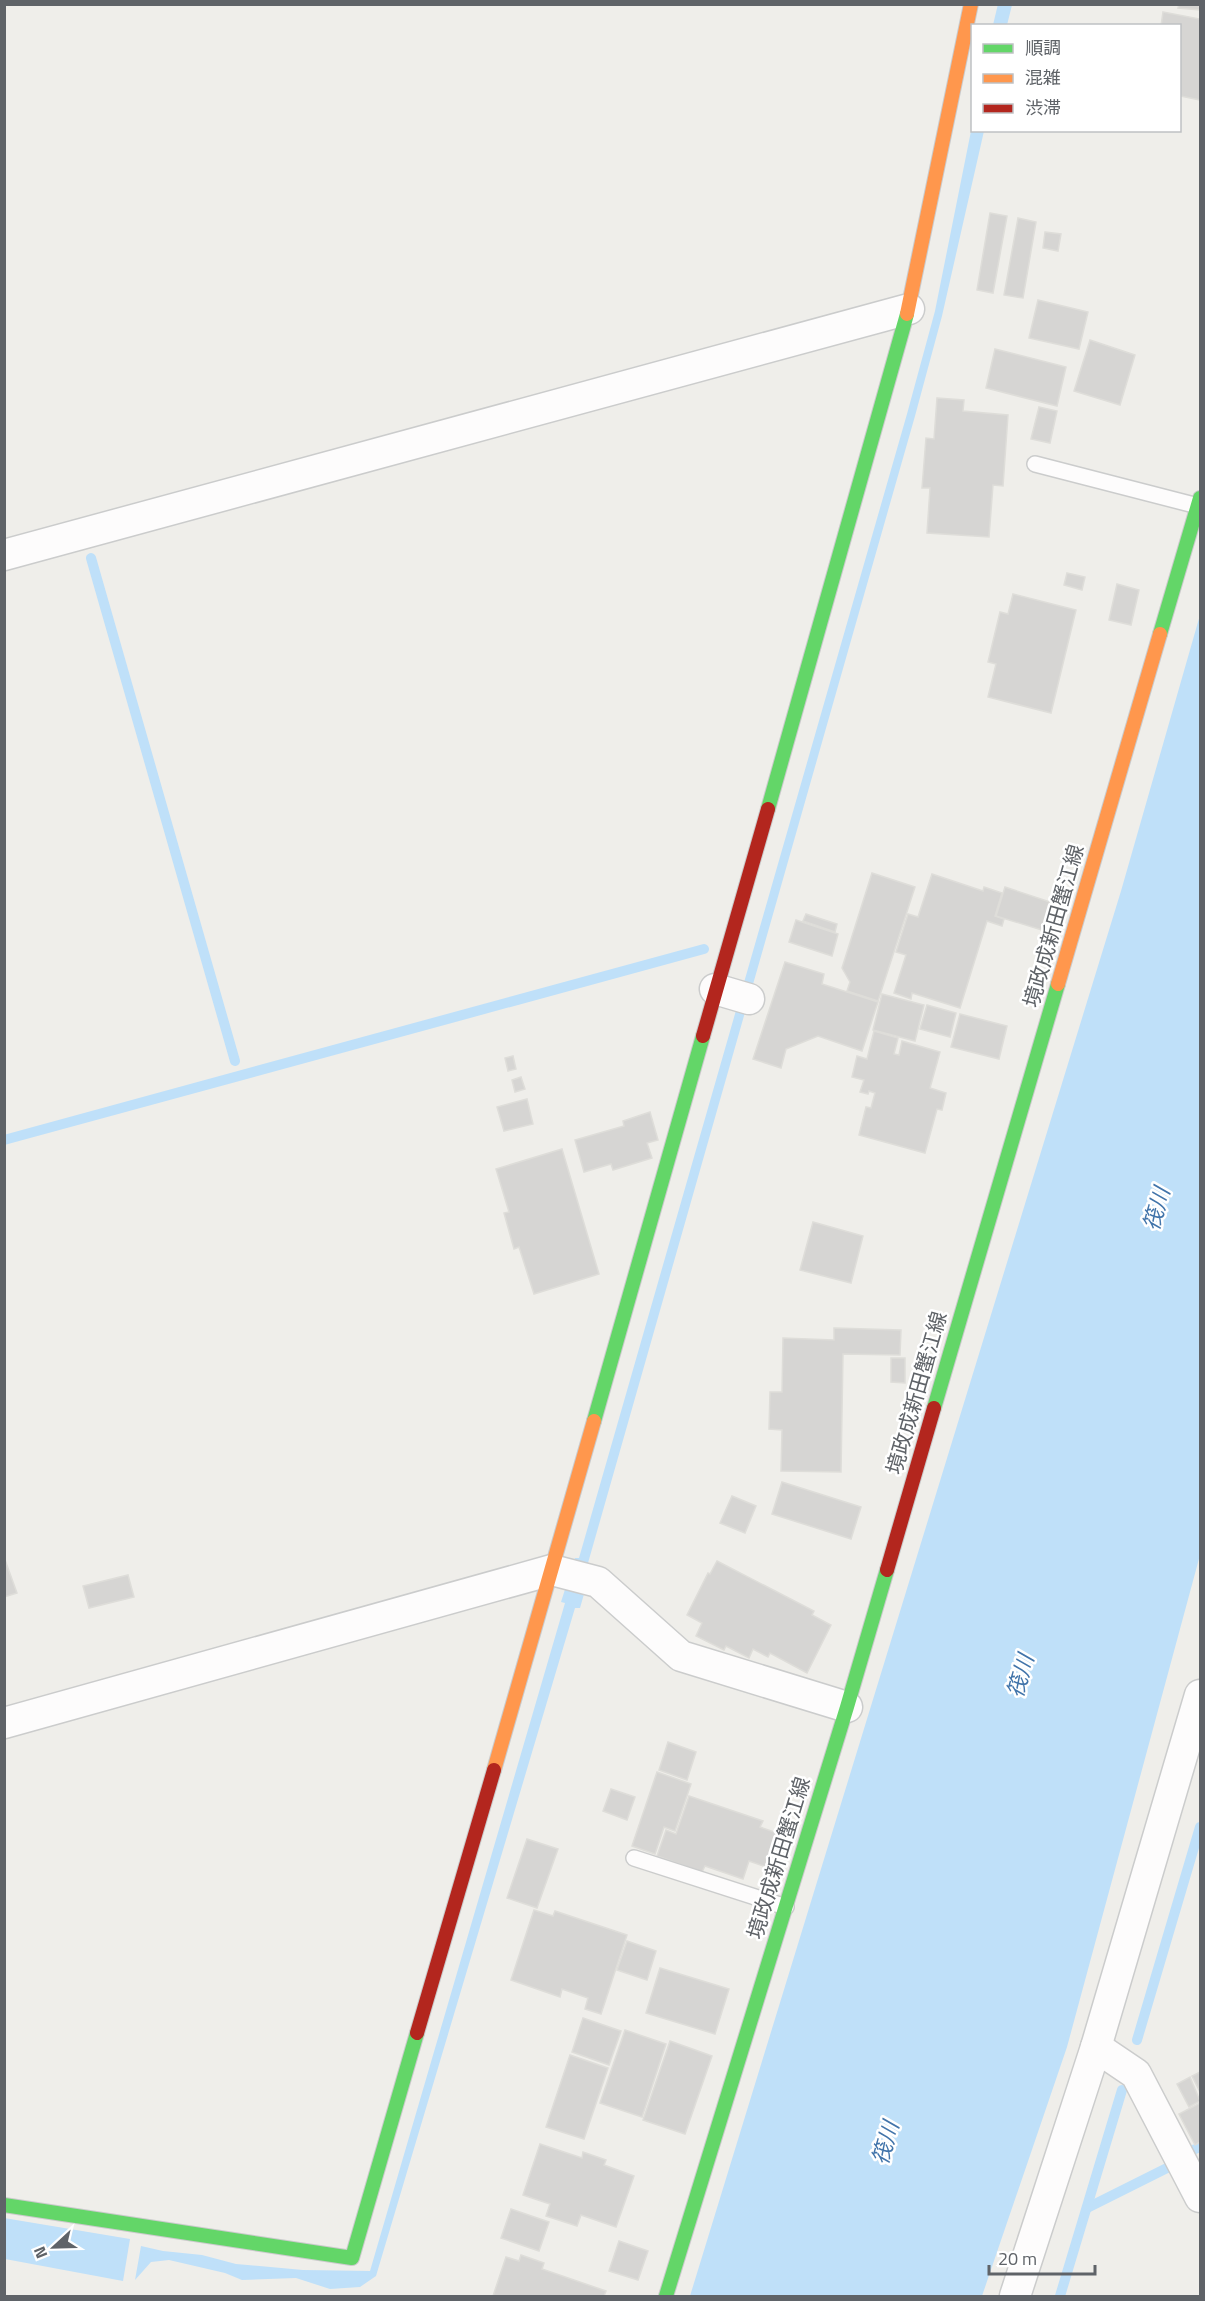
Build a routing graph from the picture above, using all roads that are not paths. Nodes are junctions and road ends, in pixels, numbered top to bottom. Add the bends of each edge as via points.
1 (972, 4) edge
2 (909, 309) junction
3 (1035, 464) dead end
4 (1199, 502) edge
5 (4, 555) edge
6 (552, 1570) junction
7 (1200, 1695) edge
8 (847, 1707) junction
9 (4, 1723) edge
10 (634, 1858) dead end
11 (786, 1907) junction
12 (1096, 2047) junction
13 (1200, 2197) edge
14 (4, 2205) edge
15 (666, 2296) edge
16 (1015, 2296) edge

1 - 2 street
2 - 5 street
2 - 6 street via 730,994
3 - 4 lane
4 - 8 street, 境政成新田蟹江線
6 - 8 street via 598,1582 681,1656
6 - 9 street
6 - 14 street via 352,2258
7 - 12 street
8 - 11 street, 境政成新田蟹江線
10 - 11 lane
11 - 15 street, 境政成新田蟹江線
12 - 13 street via 1136,2074
12 - 16 street

